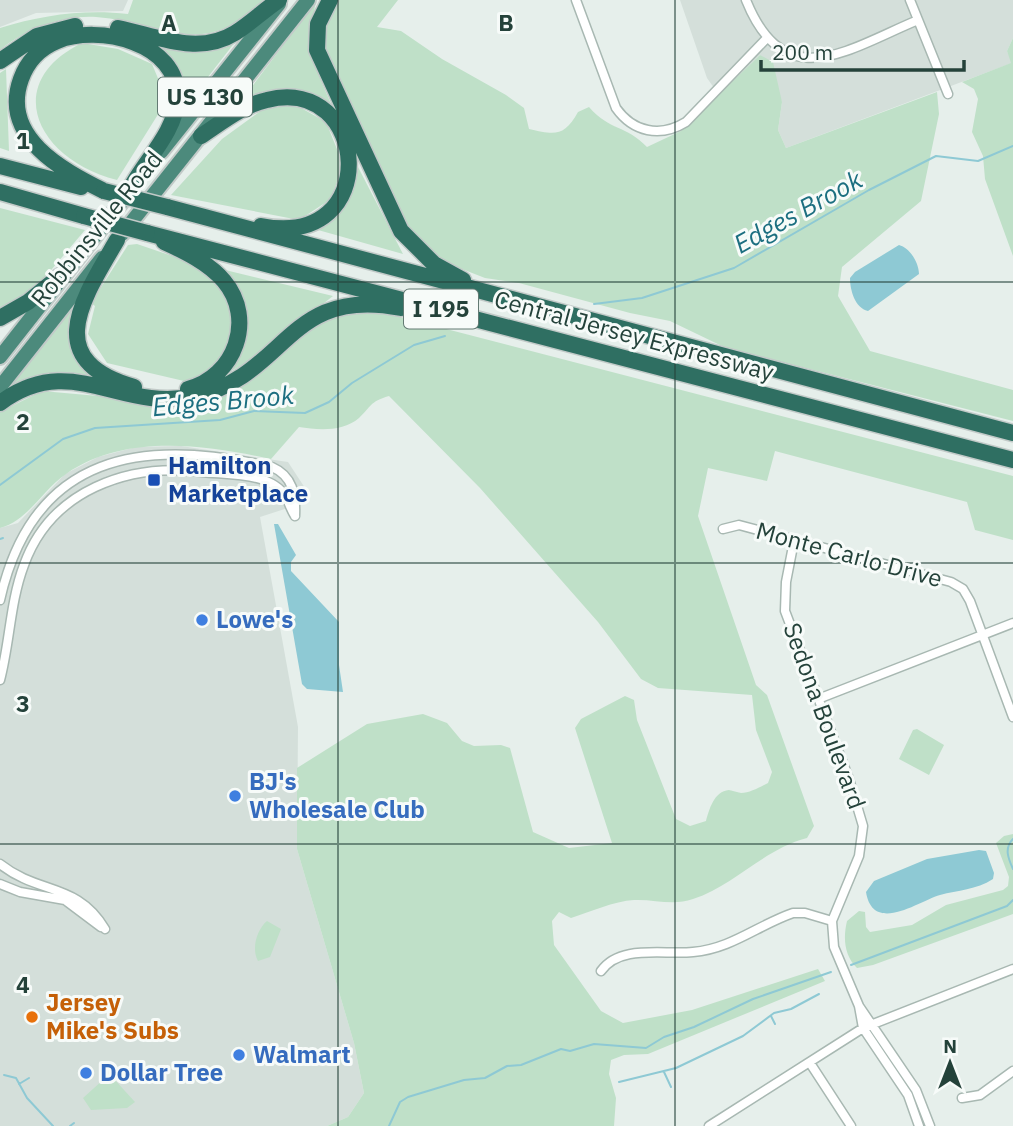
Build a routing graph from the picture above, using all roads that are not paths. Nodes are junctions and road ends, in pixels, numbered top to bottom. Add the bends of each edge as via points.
1 (281, 0) edge
2 (308, 0) edge
3 (330, 0) edge
4 (576, 0) edge
5 (746, 0) edge
6 (910, 0) edge
7 (918, 20) junction
8 (766, 39) junction
9 (0, 61) edge
10 (948, 94) dead end
11 (201, 136) junction
12 (0, 166) edge
13 (104, 191) junction
14 (0, 192) edge
15 (128, 193) junction
16 (0, 200) edge
17 (167, 207) junction
18 (84, 216) junction
19 (146, 233) junction
20 (117, 240) junction
21 (60, 276) junction
22 (0, 318) edge
23 (602, 325) junction
24 (0, 357) edge
25 (0, 387) edge
26 (736, 387) junction
27 (0, 403) edge
28 (1013, 433) edge
29 (1013, 460) edge
30 (723, 529) dead end
31 (794, 541) junction
32 (0, 600) edge
33 (1013, 623) edge
34 (984, 635) junction
35 (0, 680) edge
36 (818, 699) junction
37 (1013, 717) edge
38 (0, 864) edge
39 (0, 884) edge
40 (832, 920) junction
41 (1013, 969) edge
42 (601, 971) dead end
43 (859, 1006) junction
44 (875, 1025) junction
45 (863, 1028) junction
46 (810, 1063) junction
47 (1013, 1071) edge
48 (962, 1098) dead end
49 (709, 1126) edge
50 (851, 1126) edge
51 (919, 1126) edge
52 (930, 1126) edge

1 - 9 highway via 235,33 212,42 178,43 117,28 79,26 37,37
1 - 15 highway, Robbinsville Road / US 130
2 - 11 highway, Robbinsville Road / US 130
3 - 23 highway via 318,24 317,50 411,244 461,279
4 - 8 street via 616,108 629,122 652,132 685,122
5 - 8 street
6 - 7 street
7 - 8 street via 823,58 793,56
7 - 10 street
11 - 17 highway via 265,100 305,101 331,117 344,134 350,155 347,184 324,216 295,228
11 - 20 highway, Robbinsville Road / US 130
12 - 13 highway, Central Jersey Expressway / I 195
13 - 15 highway via 69,174 46,156 27,135 19,115 17,93 29,63 45,48 65,39 106,36 132,42 154,54 173,76 175,113
13 - 17 highway, Central Jersey Expressway / I 195, bridge
14 - 18 highway, Central Jersey Expressway / I 195
15 - 21 highway, Robbinsville Road / US 130
16 - 18 highway
17 - 23 highway, Central Jersey Expressway / I 195
18 - 19 highway, Central Jersey Expressway / I 195, bridge
19 - 20 highway via 217,273 237,307 239,331 231,356 211,379 191,388 163,391 130,386 96,369 81,350 76,331 78,311
19 - 26 highway, Central Jersey Expressway / I 195
20 - 25 highway, Robbinsville Road / US 130
21 - 22 highway
21 - 24 highway, Robbinsville Road / US 130
23 - 28 highway, Central Jersey Expressway / I 195
26 - 27 highway via 471,323 365,303 317,315 238,379 195,396 149,399 76,381 49,380
26 - 29 highway, Central Jersey Expressway / I 195
30 - 31 street, Monte Carlo Drive via 739,525
31 - 34 street, Monte Carlo Drive via 951,582 963,589
31 - 36 street, Sedona Boulevard via 785,611
32 - 35 street via 11,558 37,514 63,488 99,466 130,457 179,454 272,467 290,481 295,516 286,497 269,482 177,469 133,472 69,502 50,521 24,563
33 - 34 street
34 - 36 street
34 - 37 street, Monte Carlo Drive
36 - 40 street, Sedona Boulevard via 863,826 859,856
38 - 39 street via 20,879 79,899 105,929 65,900
40 - 42 street via 793,913 719,948 621,955
40 - 43 street via 834,947
41 - 44 street
43 - 44 street
43 - 45 street
44 - 45 street
44 - 52 street via 916,1090
45 - 46 street
45 - 51 street via 908,1095
46 - 49 street
46 - 50 street
47 - 48 street via 980,1094

